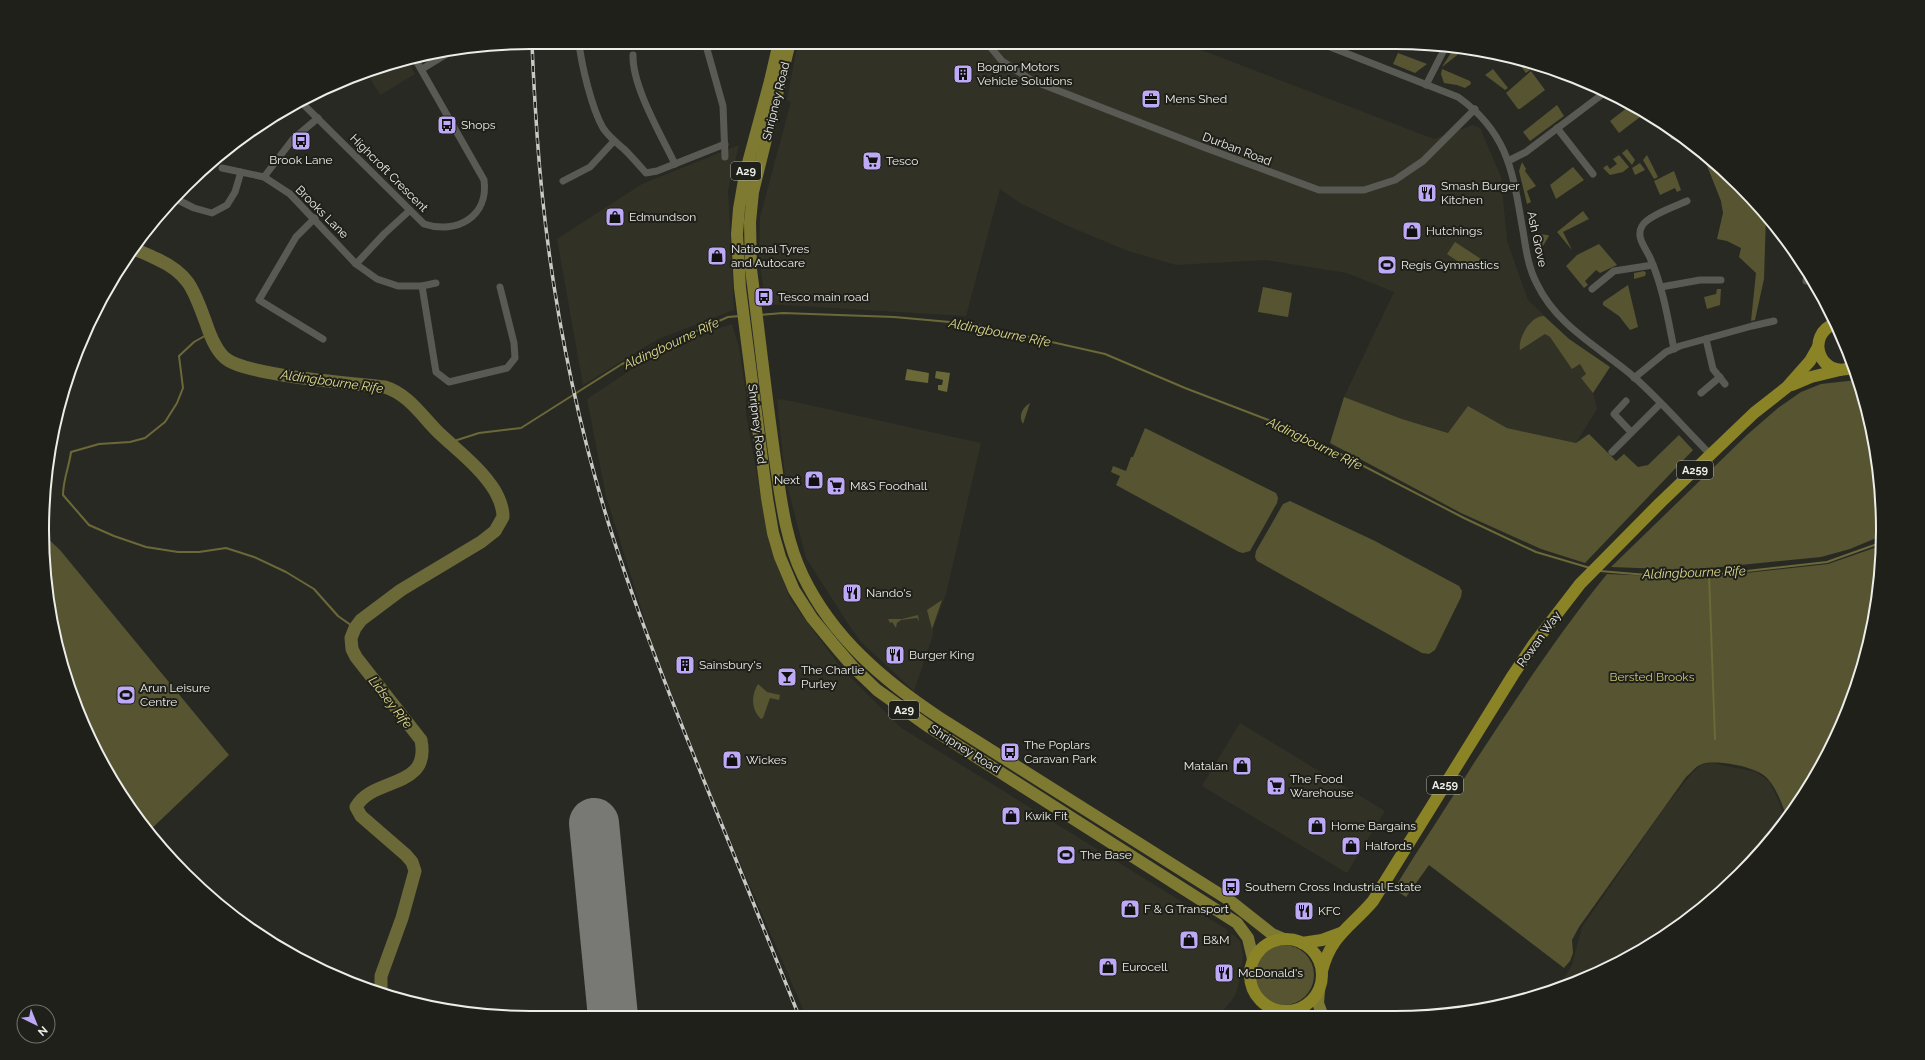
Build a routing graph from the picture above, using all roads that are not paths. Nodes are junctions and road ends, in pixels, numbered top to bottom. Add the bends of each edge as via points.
1 (580, 49) edge
2 (707, 49) edge
3 (777, 49) edge
4 (788, 49) edge
5 (993, 49) edge
6 (1336, 49) edge
7 (1443, 52) edge
8 (633, 55) dead end
9 (441, 57) edge
10 (418, 62) edge
11 (422, 69) junction
12 (1426, 84) junction
13 (1600, 96) edge
14 (305, 105) edge
15 (1475, 109) junction
16 (318, 118) junction
17 (1557, 128) junction
18 (614, 141) junction
19 (724, 144) junction
20 (725, 157) dead end
21 (1508, 161) junction
22 (674, 164) junction
23 (222, 168) dead end
24 (241, 172) junction
25 (1594, 174) dead end
26 (264, 177) junction
27 (563, 181) dead end
28 (180, 201) edge
29 (1687, 201) dead end
30 (409, 211) junction
31 (315, 218) junction
32 (356, 264) junction
33 (1653, 266) junction
34 (1721, 280) dead end
35 (436, 283) dead end
36 (422, 286) junction
37 (500, 287) dead end
38 (1661, 287) junction
39 (1592, 289) dead end
40 (1774, 321) dead end
41 (1830, 326) edge
42 (323, 339) dead end
43 (1706, 339) junction
44 (1818, 347) junction
45 (1674, 349) junction
46 (1847, 368) edge
47 (1840, 370) junction
48 (1720, 377) junction
49 (1634, 378) junction
50 (1725, 384) dead end
51 (1787, 387) junction
52 (1701, 393) dead end
53 (1626, 401) dead end
54 (1660, 404) junction
55 (1631, 432) junction
56 (1612, 452) dead end
57 (1711, 455) junction
58 (1342, 932) junction
59 (1284, 939) junction
60 (1302, 942) junction
61 (1253, 959) junction
62 (1322, 971) junction
63 (1319, 990) junction
64 (1284, 1011) edge
65 (1296, 1011) edge
66 (1321, 1011) edge

1 - 18 street via 600,121
2 - 19 street via 723,106
3 - 61 main road, Shripney Road / A29 via 745,174 737,234 744,325 773,533 794,590 826,636 877,690 901,708 1237,923 1248,938
4 - 59 main road, Shripney Road / A29 via 755,184 749,238 782,508 798,564 814,596 841,635 883,677 918,704 1230,900 1272,934
5 - 15 street, Durban Road via 1002,61 1031,80 1319,190 1364,190 1394,180 1423,161
6 - 12 street, Ash Grove
7 - 12 street
8 - 22 street via 633,67 641,92
9 - 11 street
10 - 11 street, Highcroft Crescent
11 - 30 street, Highcroft Crescent via 484,180 485,189 476,213 457,226 441,229 433,227 424,224
12 - 15 street, Ash Grove via 1458,97
13 - 17 street
14 - 16 street, Highcroft Crescent
15 - 21 street, Ash Grove via 1494,131
16 - 26 street via 293,139
16 - 30 street, Highcroft Crescent
17 - 21 street via 1526,152
17 - 25 street
18 - 22 street via 646,173
18 - 27 street via 590,167
19 - 20 street
19 - 22 street
21 - 49 street, Ash Grove via 1530,267 1545,300 1572,329
23 - 24 street, Brooks Lane
24 - 26 street, Brooks Lane
24 - 28 street via 236,192 227,205 212,213
26 - 31 street, Brooks Lane via 290,194
29 - 33 street via 1645,221 1642,226 1640,238
30 - 32 street
31 - 32 street, Brooks Lane
31 - 42 street via 296,237 259,300
32 - 36 street, Brooks Lane via 387,283 398,286
33 - 38 street
33 - 39 street via 1614,271
34 - 38 street via 1700,280
35 - 36 street, Brooks Lane
36 - 37 street via 436,372 449,382 507,368 515,358 514,343
38 - 45 street
40 - 43 street
41 - 44 highway, Rowan Way via 1821,334
43 - 45 street
43 - 48 street via 1713,370
44 - 47 highway via 1828,365
44 - 51 highway, Rowan Way / A259 via 1810,361
45 - 49 street via 1666,352
46 - 47 highway, Rowan Way
47 - 51 highway, Rowan Way / A259 via 1811,377
48 - 50 street
48 - 52 street
49 - 54 street, Ash Grove
51 - 57 highway, Rowan Way / A259 via 1754,413
53 - 55 street via 1614,414
54 - 55 street
54 - 57 street, Ash Grove
55 - 56 street
57 - 58 highway, Rowan Way / A259 via 1583,581 1513,675 1373,900
58 - 60 highway, Rowan Way / A259 via 1322,940
58 - 62 highway, Rowan Way / A259 via 1330,948
59 - 60 highway
59 - 61 highway via 1266,945
60 - 62 highway via 1319,959
61 - 64 highway via 1250,982 1254,992 1270,1008
62 - 63 highway
63 - 65 highway via 1307,1004
63 - 66 main road via 1318,1003

